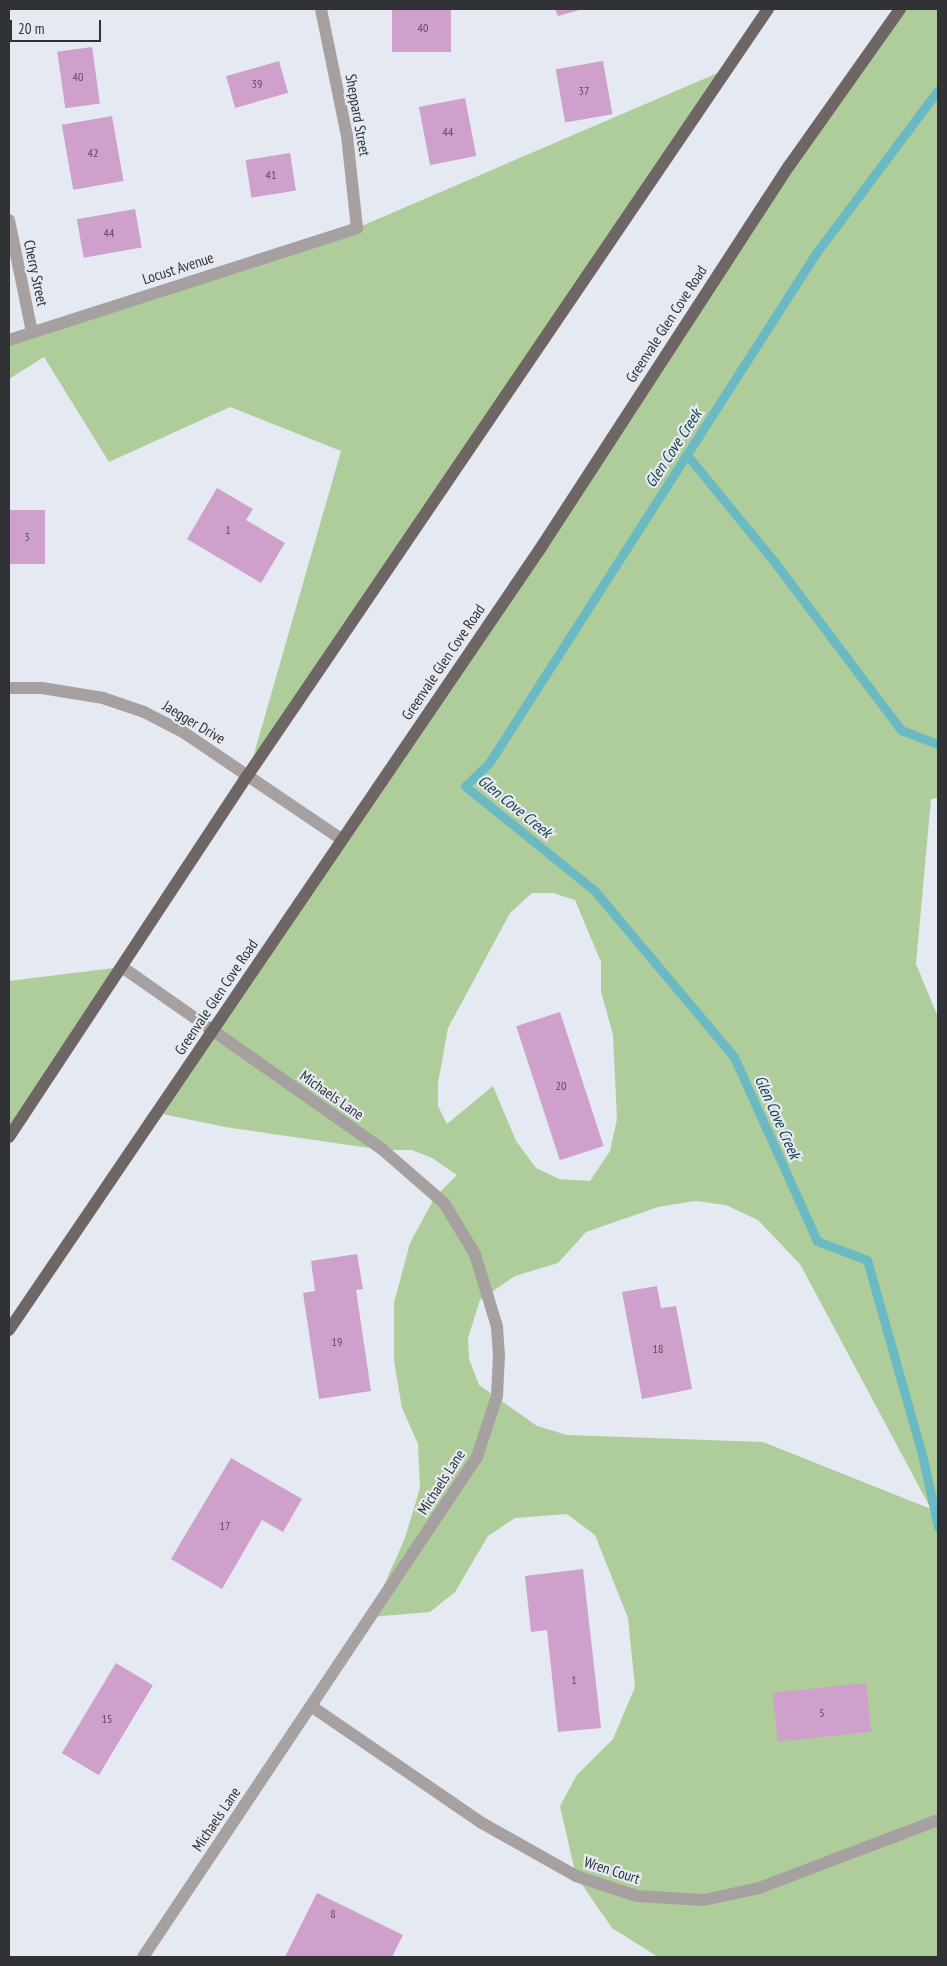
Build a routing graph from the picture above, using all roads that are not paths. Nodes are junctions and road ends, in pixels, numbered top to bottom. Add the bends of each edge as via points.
1 (321, 9) edge
2 (768, 9) edge
3 (900, 9) edge
4 (9, 220) edge
5 (357, 228) joint
6 (32, 332) junction
7 (9, 340) edge
8 (9, 688) edge
9 (248, 775) junction
10 (341, 839) junction
11 (122, 967) junction
12 (213, 1032) junction
13 (9, 1137) edge
14 (9, 1330) edge
15 (311, 1706) junction
16 (938, 1820) edge
17 (143, 1957) edge

1 - 5 street, Sheppard Street via 347,136
2 - 9 main road
3 - 10 main road, Greenvale Glen Cove Road via 789,166 540,549
4 - 6 street, Cherry Street
5 - 6 street, Locust Avenue
6 - 7 street, Locust Avenue
8 - 9 street, Jaegger Drive via 42,688 103,698 144,712 183,732
9 - 10 street, Jaegger Drive
9 - 11 main road
10 - 12 main road, Greenvale Glen Cove Road
11 - 12 street, Michaels Lane
11 - 13 main road
12 - 14 main road, Greenvale Glen Cove Road
12 - 15 street, Michaels Lane via 383,1150 444,1203 475,1254 497,1327 497,1396 477,1458
15 - 16 street, Wren Court via 482,1823 576,1876 637,1896 704,1900 759,1888
15 - 17 street, Michaels Lane

